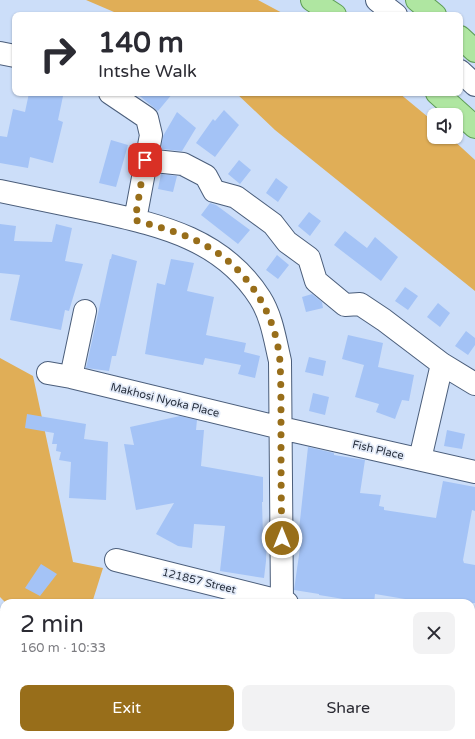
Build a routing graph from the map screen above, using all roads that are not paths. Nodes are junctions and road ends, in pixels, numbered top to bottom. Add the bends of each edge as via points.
1 (312, 0) edge
2 (377, 0) edge
3 (417, 0) edge
4 (330, 12) edge
5 (392, 12) edge
6 (431, 12) edge
7 (463, 40) edge
8 (475, 51) edge
9 (0, 53) edge
10 (12, 55) edge
11 (463, 74) edge
12 (475, 85) edge
13 (114, 96) edge
14 (440, 96) edge
15 (475, 127) edge
16 (145, 160) junction
17 (0, 191) edge
18 (135, 220) junction
19 (85, 311) dead end
20 (442, 364) junction
21 (48, 373) dead end
22 (71, 377) junction
23 (475, 384) edge
24 (281, 428) junction
25 (420, 459) junction
26 (475, 472) edge
27 (116, 560) dead end
28 (268, 599) edge
29 (284, 599) edge

1 - 4 main road
2 - 5 street
3 - 6 main road
7 - 8 main road
9 - 10 street
11 - 12 street
13 - 16 street via 147,118 151,135
14 - 15 main road
16 - 18 street
16 - 20 street via 183,164 206,176 214,191 236,197 273,224 287,242 309,258 316,281 344,304 360,304
17 - 18 street
18 - 24 street via 177,232 202,243 219,254 242,275 260,298 272,326 280,361
19 - 22 street
20 - 23 street
20 - 25 street
21 - 22 street, Makhosi Nyoka Place
22 - 24 street, Makhosi Nyoka Place
24 - 25 street, Fish Place
24 - 29 street
25 - 26 street, Fish Place
27 - 28 street, 121857 Street

